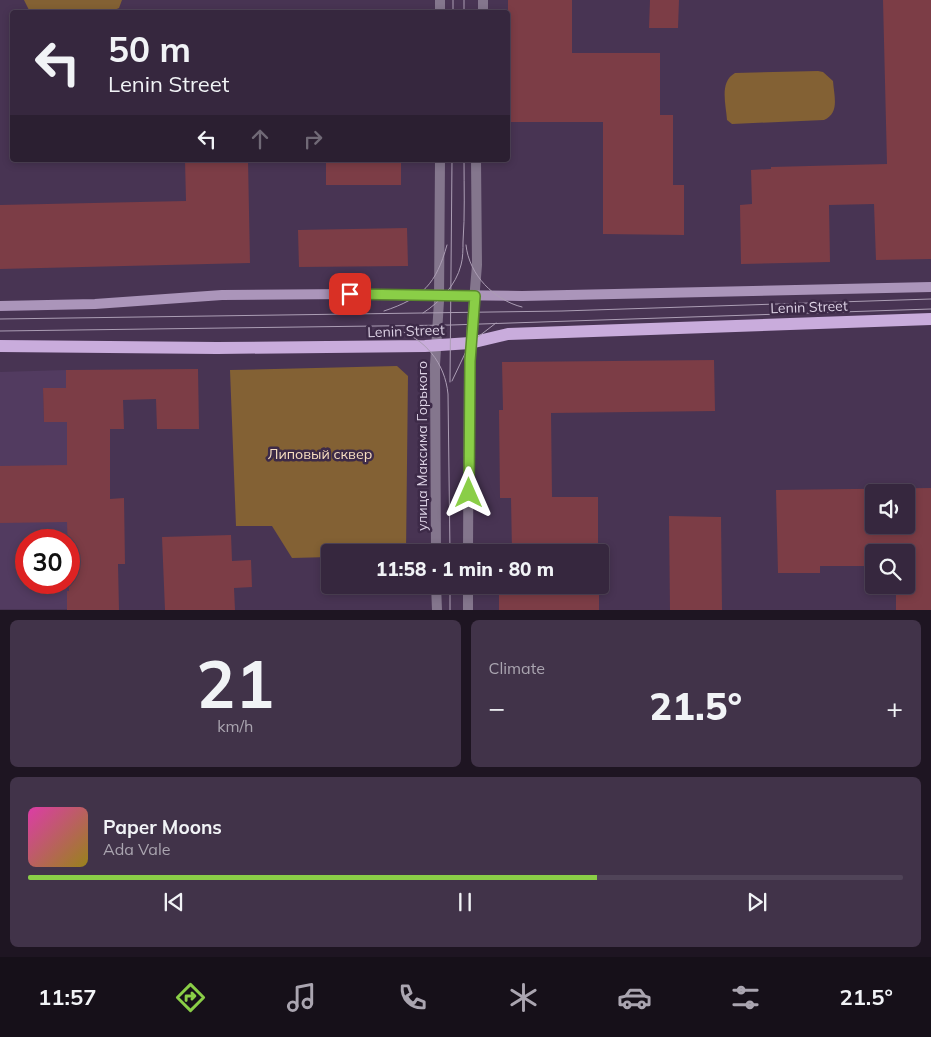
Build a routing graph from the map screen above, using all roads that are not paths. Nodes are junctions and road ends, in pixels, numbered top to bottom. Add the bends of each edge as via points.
1 (440, 162) edge
2 (476, 162) edge
3 (931, 287) edge
4 (439, 295) junction
5 (475, 296) junction
6 (0, 306) edge
7 (931, 319) edge
8 (470, 343) junction
9 (0, 346) edge
10 (436, 346) junction
11 (436, 544) edge
12 (468, 544) edge
13 (436, 594) edge
14 (468, 594) edge
15 (437, 610) edge
16 (468, 610) edge

1 - 4 street, улица Максима Горького
2 - 5 street
3 - 5 main road, Lenin Street
4 - 5 main road, Lenin Street
4 - 6 main road, Lenin Street via 222,295 95,304
4 - 10 street, улица Максима Горького
5 - 8 street
7 - 8 main road, Lenin Street via 508,334
8 - 10 main road, Lenin Street
8 - 12 street
9 - 10 main road, Lenin Street
10 - 11 street, улица Максима Горького
13 - 15 street
14 - 16 street

